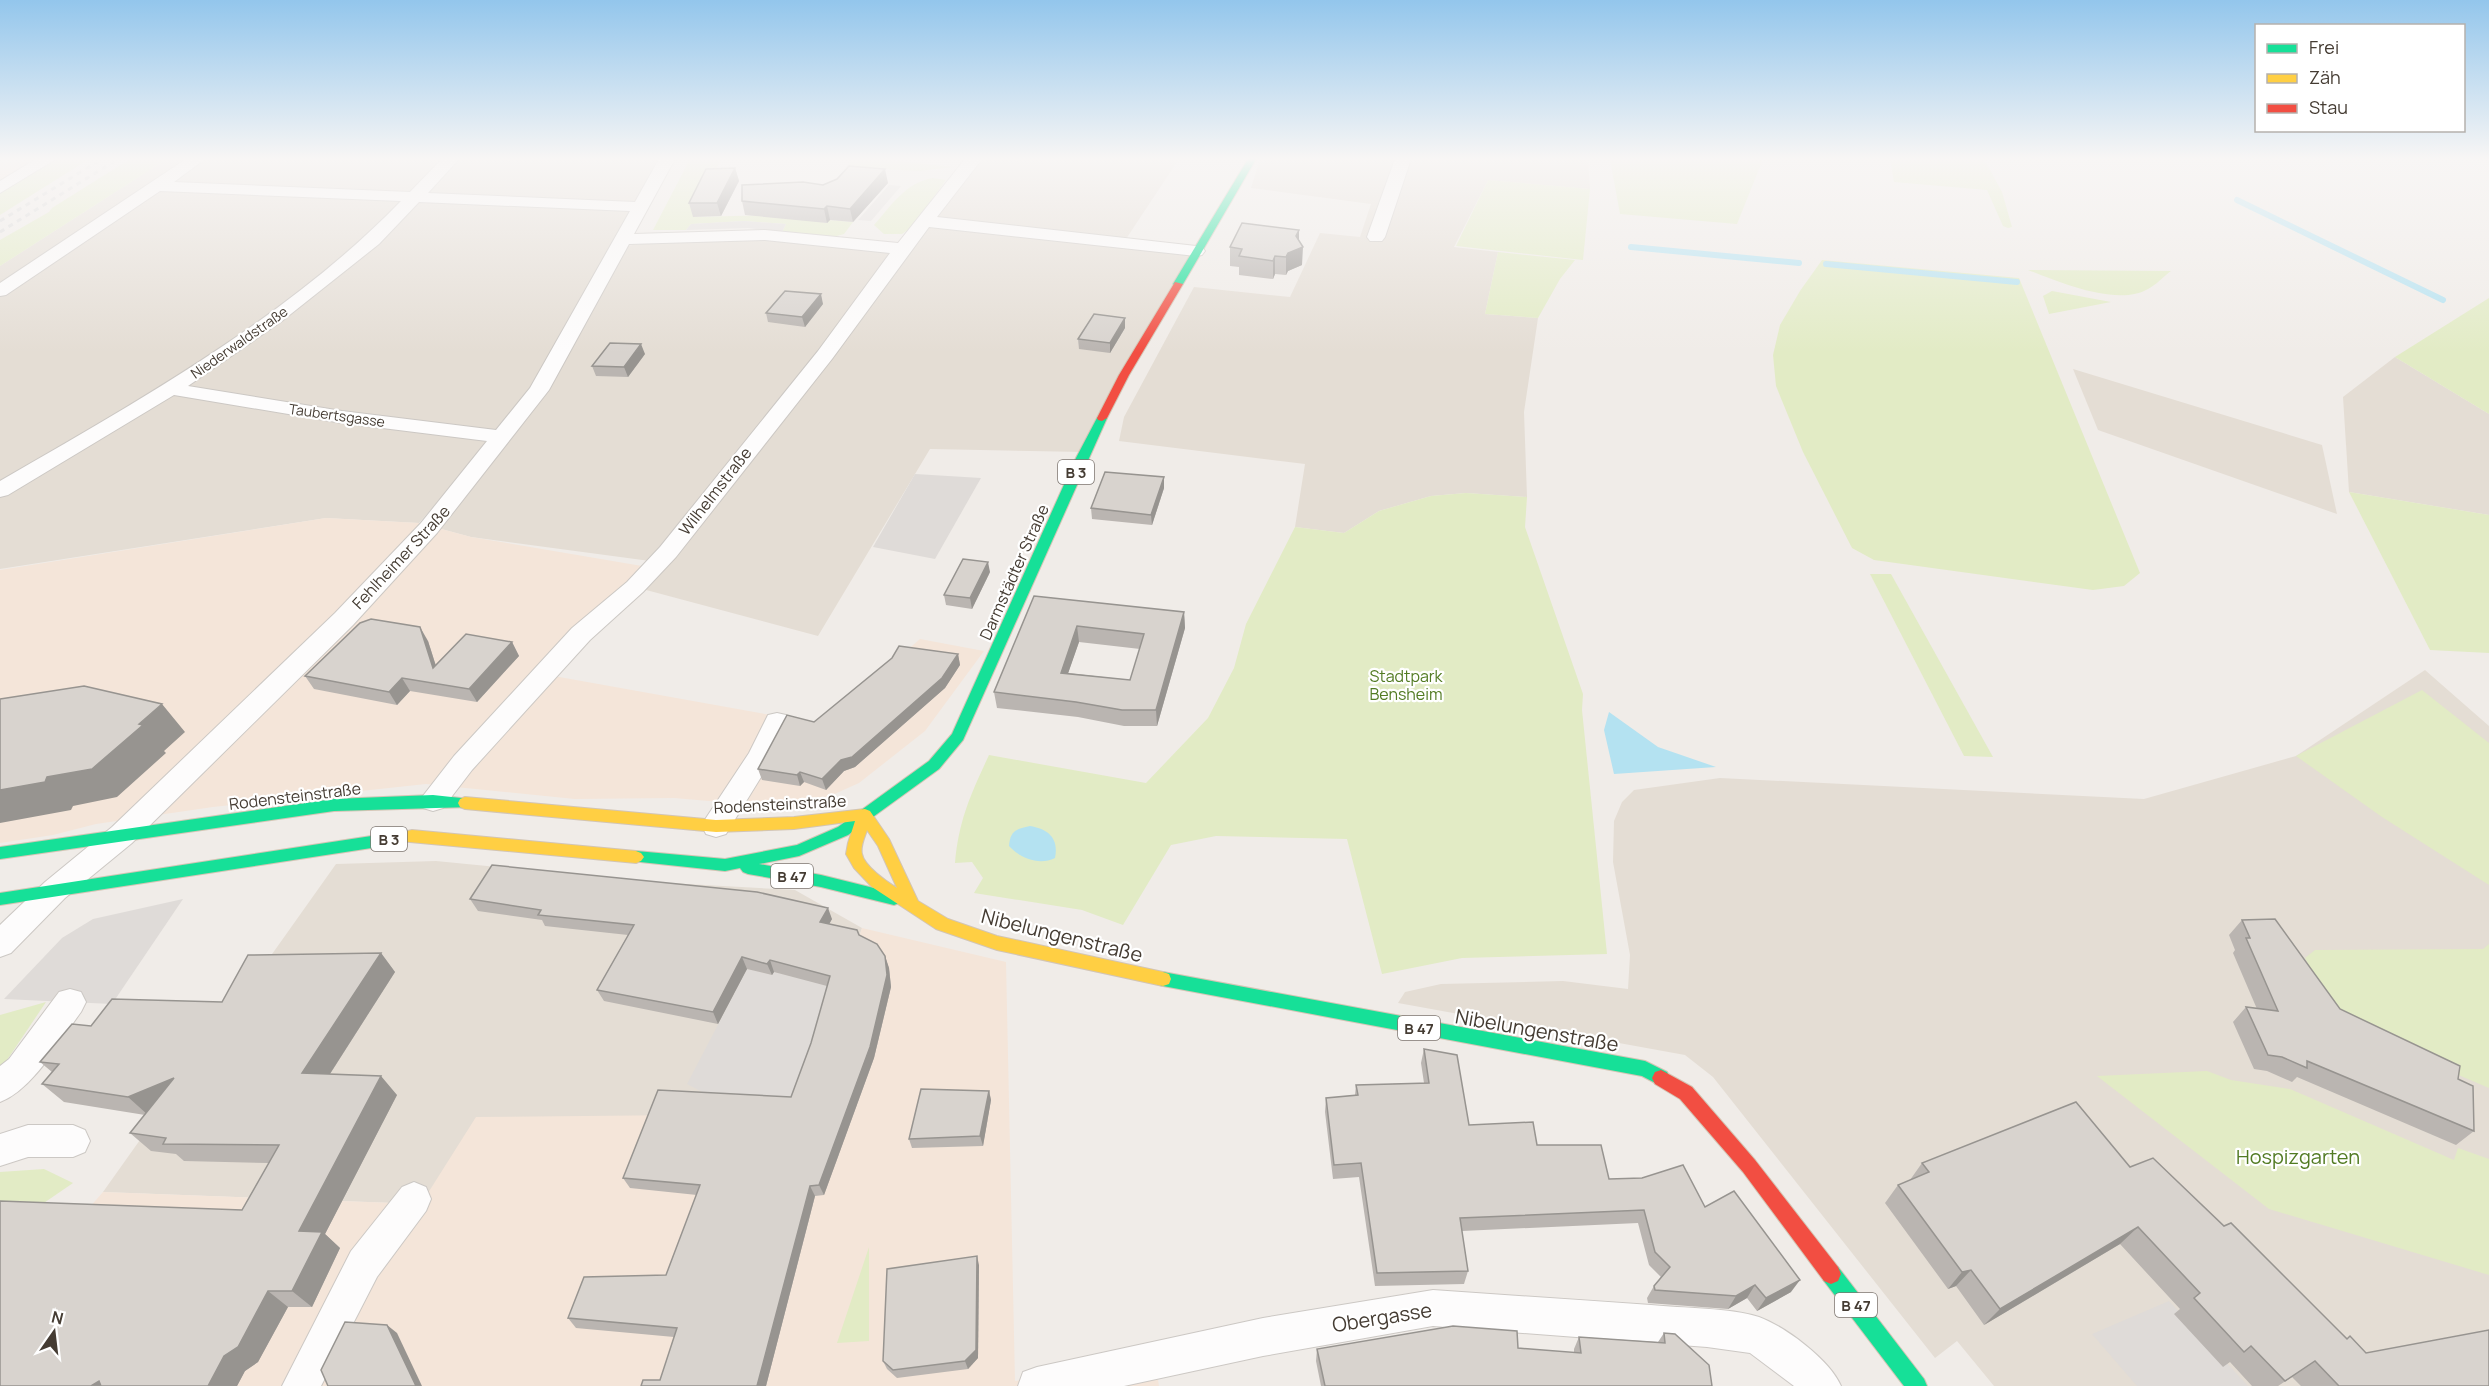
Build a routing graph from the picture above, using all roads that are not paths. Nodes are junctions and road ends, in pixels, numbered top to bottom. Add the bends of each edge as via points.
1 (101, 224) edge
2 (390, 224) edge
3 (632, 224) edge
4 (923, 224) edge
5 (949, 224) edge
6 (1213, 224) edge
7 (1381, 224) edge
8 (1376, 237) dead end
9 (624, 238) junction
10 (902, 249) junction
11 (1196, 251) junction
12 (0, 291) edge
13 (172, 389) junction
14 (503, 437) junction
15 (0, 490) edge
16 (777, 722) dead end
17 (433, 801) junction
18 (865, 815) junction
19 (716, 826) junction
20 (122, 835) junction
21 (0, 853) edge
22 (725, 865) junction
23 (56, 890) junction
24 (0, 898) edge
25 (912, 904) junction
26 (0, 944) edge
27 (70, 1002) dead end
28 (0, 1087) edge
29 (73, 1141) dead end
30 (0, 1150) edge
31 (414, 1199) dead end
32 (300, 1386) edge
33 (1036, 1386) edge
34 (1822, 1386) edge
35 (1917, 1386) edge

1 - 12 street
2 - 13 street, Niederwaldstraße via 325,280
3 - 9 street, Fehlheimer Straße
4 - 10 street, Wilhelmstraße
5 - 11 street
6 - 11 main road, Darmstädter Straße / B 3
7 - 8 street
9 - 10 street via 765,235
9 - 14 street, Fehlheimer Straße via 539,390
10 - 17 street, Wilhelmstraße via 825,355 668,552 581,634
11 - 18 main road, Darmstädter Straße / B 3 via 1124,375 1085,452 958,736 934,765
13 - 14 street, Taubertsgasse via 342,417
13 - 15 street, Niederwaldstraße
14 - 20 street, Fehlheimer Straße via 429,528 344,619
16 - 19 street via 760,757
17 - 19 main road, Rodensteinstraße / B 3
17 - 20 main road, Rodensteinstraße / B 3 via 334,805
18 - 19 main road, Rodensteinstraße / B 3
18 - 22 main road, Rodensteinstraße / B 3 via 843,831 799,850
18 - 25 main road via 884,843
18 - 25 main road, Nibelungenstraße / B 47 via 855,843 854,854 859,864 876,883
20 - 21 main road, Rodensteinstraße / B 3
20 - 23 street, Fehlheimer Straße
22 - 23 main road, Rodensteinstraße / B 3 via 412,836
22 - 25 main road, B 47 via 821,881
23 - 24 main road, Rodensteinstraße / B 3
23 - 26 street, Fehlheimer Straße
25 - 35 main road, Nibelungenstraße / B 47 via 942,924 997,943 1147,976 1645,1069 1686,1093 1749,1166
27 - 28 street via 20,1069
29 - 30 street via 28,1142
31 - 32 street via 364,1264
33 - 34 street, Obergasse via 1263,1337 1432,1308 1757,1335 1795,1361

